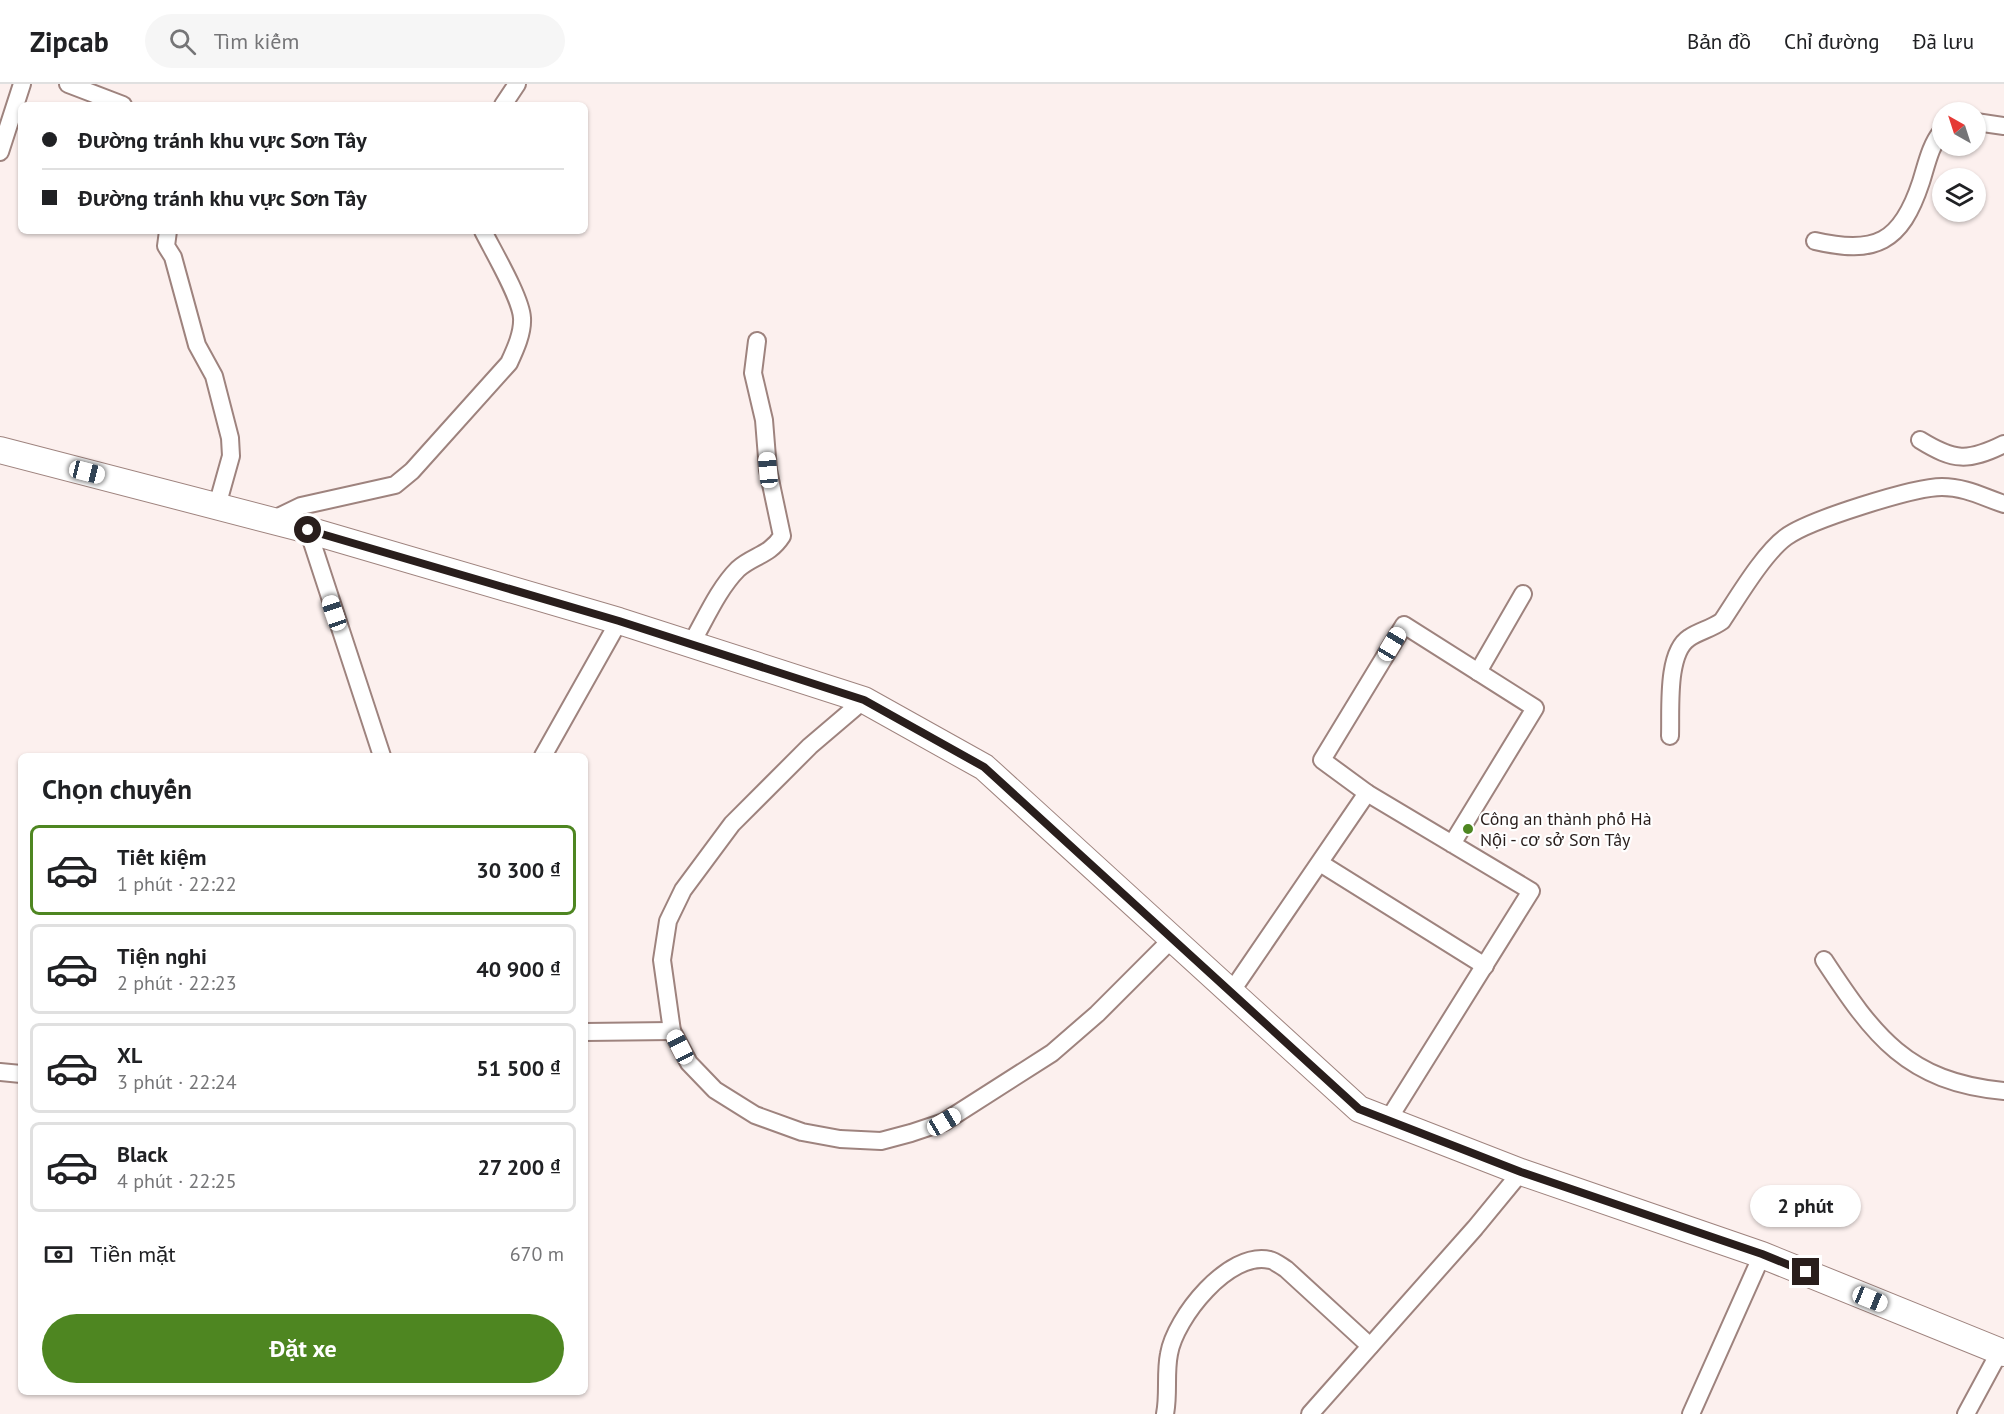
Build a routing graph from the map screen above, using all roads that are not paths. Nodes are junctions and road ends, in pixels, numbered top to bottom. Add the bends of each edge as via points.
1 (22, 84) edge
2 (68, 84) edge
3 (518, 84) edge
4 (115, 102) edge
5 (505, 102) edge
6 (1986, 123) edge
7 (2004, 126) edge
8 (1932, 146) edge
9 (0, 152) edge
10 (168, 234) edge
11 (484, 234) edge
12 (1815, 241) dead end
13 (757, 340) dead end
14 (1920, 440) dead end
15 (2004, 444) edge
16 (0, 450) edge
17 (2004, 504) edge
18 (217, 506) junction
19 (272, 520) junction
20 (308, 530) junction
21 (1524, 594) dead end
22 (619, 621) junction
23 (691, 644) junction
24 (1478, 672) junction
25 (864, 700) junction
26 (1670, 736) dead end
27 (381, 753) edge
28 (545, 753) edge
29 (1367, 793) junction
30 (1452, 844) junction
31 (1320, 863) junction
32 (1173, 938) junction
33 (1824, 960) dead end
34 (1485, 966) junction
35 (1231, 992) junction
36 (672, 1031) junction
37 (588, 1032) edge
38 (0, 1072) edge
39 (18, 1074) edge
40 (2004, 1091) edge
41 (1388, 1120) junction
42 (1521, 1172) junction
43 (1762, 1254) junction
44 (1370, 1346) junction
45 (2003, 1351) edge
46 (1165, 1414) edge
47 (1310, 1414) edge
48 (1691, 1414) edge
49 (1966, 1414) edge

1 - 9 street
2 - 4 street
3 - 5 street
6 - 7 street
8 - 12 street via 1913,203 1890,236 1860,248
10 - 18 street via 166,246 173,256 196,345 214,376 230,438 231,456
11 - 19 street via 519,303 522,318 509,363 395,485 302,506
13 - 23 street via 753,373 782,536 774,549 739,568
14 - 15 street via 1944,455 1966,458
16 - 18 highway
17 - 26 street via 1974,492 1940,487 1857,508 1786,537 1722,621 1690,636 1678,651 1672,672
18 - 19 highway
19 - 20 highway
20 - 22 highway
20 - 27 street
21 - 24 street
22 - 23 highway
22 - 28 street
23 - 25 highway
24 - 29 street via 1404,625 1322,760
24 - 30 street via 1535,708
25 - 32 highway via 984,767
25 - 36 street via 810,746 732,824 683,890 668,921 662,960
29 - 30 street
29 - 31 street
30 - 34 street via 1531,891
31 - 34 street
31 - 35 street
32 - 35 highway
32 - 36 street via 1052,1053 944,1122 880,1141 802,1132 755,1115 715,1090 688,1063
33 - 40 street via 1868,1024 1896,1052 1947,1081
34 - 41 street
35 - 41 highway via 1359,1109
36 - 37 street
38 - 39 street
41 - 42 highway
42 - 43 highway
42 - 44 street
43 - 45 highway
43 - 48 street
44 - 46 street via 1286,1269 1270,1260 1253,1260 1224,1274 1194,1304 1179,1328 1169,1353
44 - 47 street
45 - 49 street

